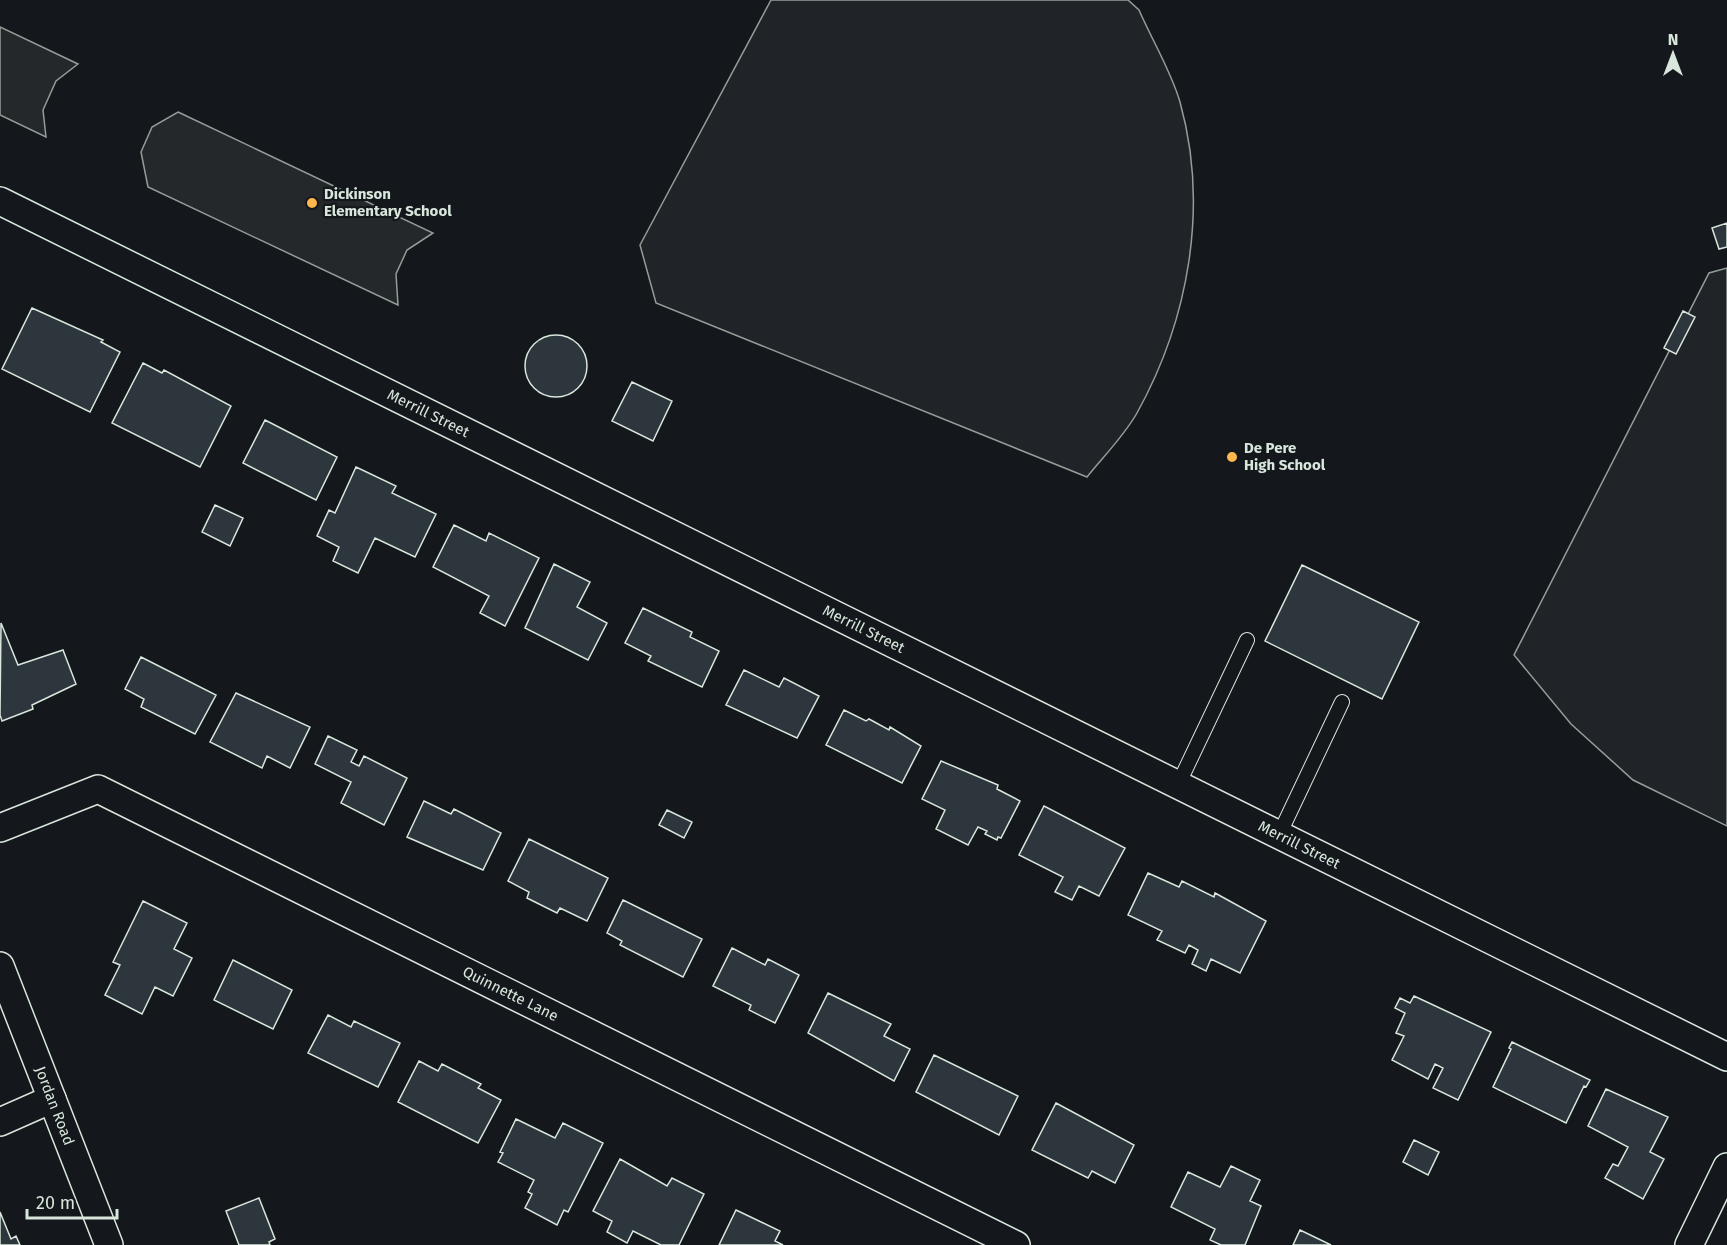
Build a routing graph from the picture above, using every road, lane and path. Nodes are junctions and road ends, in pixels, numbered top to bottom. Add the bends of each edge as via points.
1 (0, 201) edge
2 (1247, 640) dead end
3 (1342, 702) dead end
4 (1178, 785) junction
5 (0, 828) edge
6 (1279, 835) junction
7 (0, 966) edge
8 (1727, 1057) edge
9 (52, 1099) junction
10 (0, 1122) edge
11 (1727, 1167) edge
12 (109, 1245) edge
13 (1016, 1245) edge
14 (1689, 1245) edge

1 - 4 street, Merrill Street
2 - 4 lane
3 - 6 lane
4 - 6 street, Merrill Street
5 - 13 street, Quinnette Lane via 98,789
6 - 8 street, Merrill Street
7 - 9 street, Jordan Road
9 - 10 street
9 - 12 street, Jordan Road
11 - 14 street

